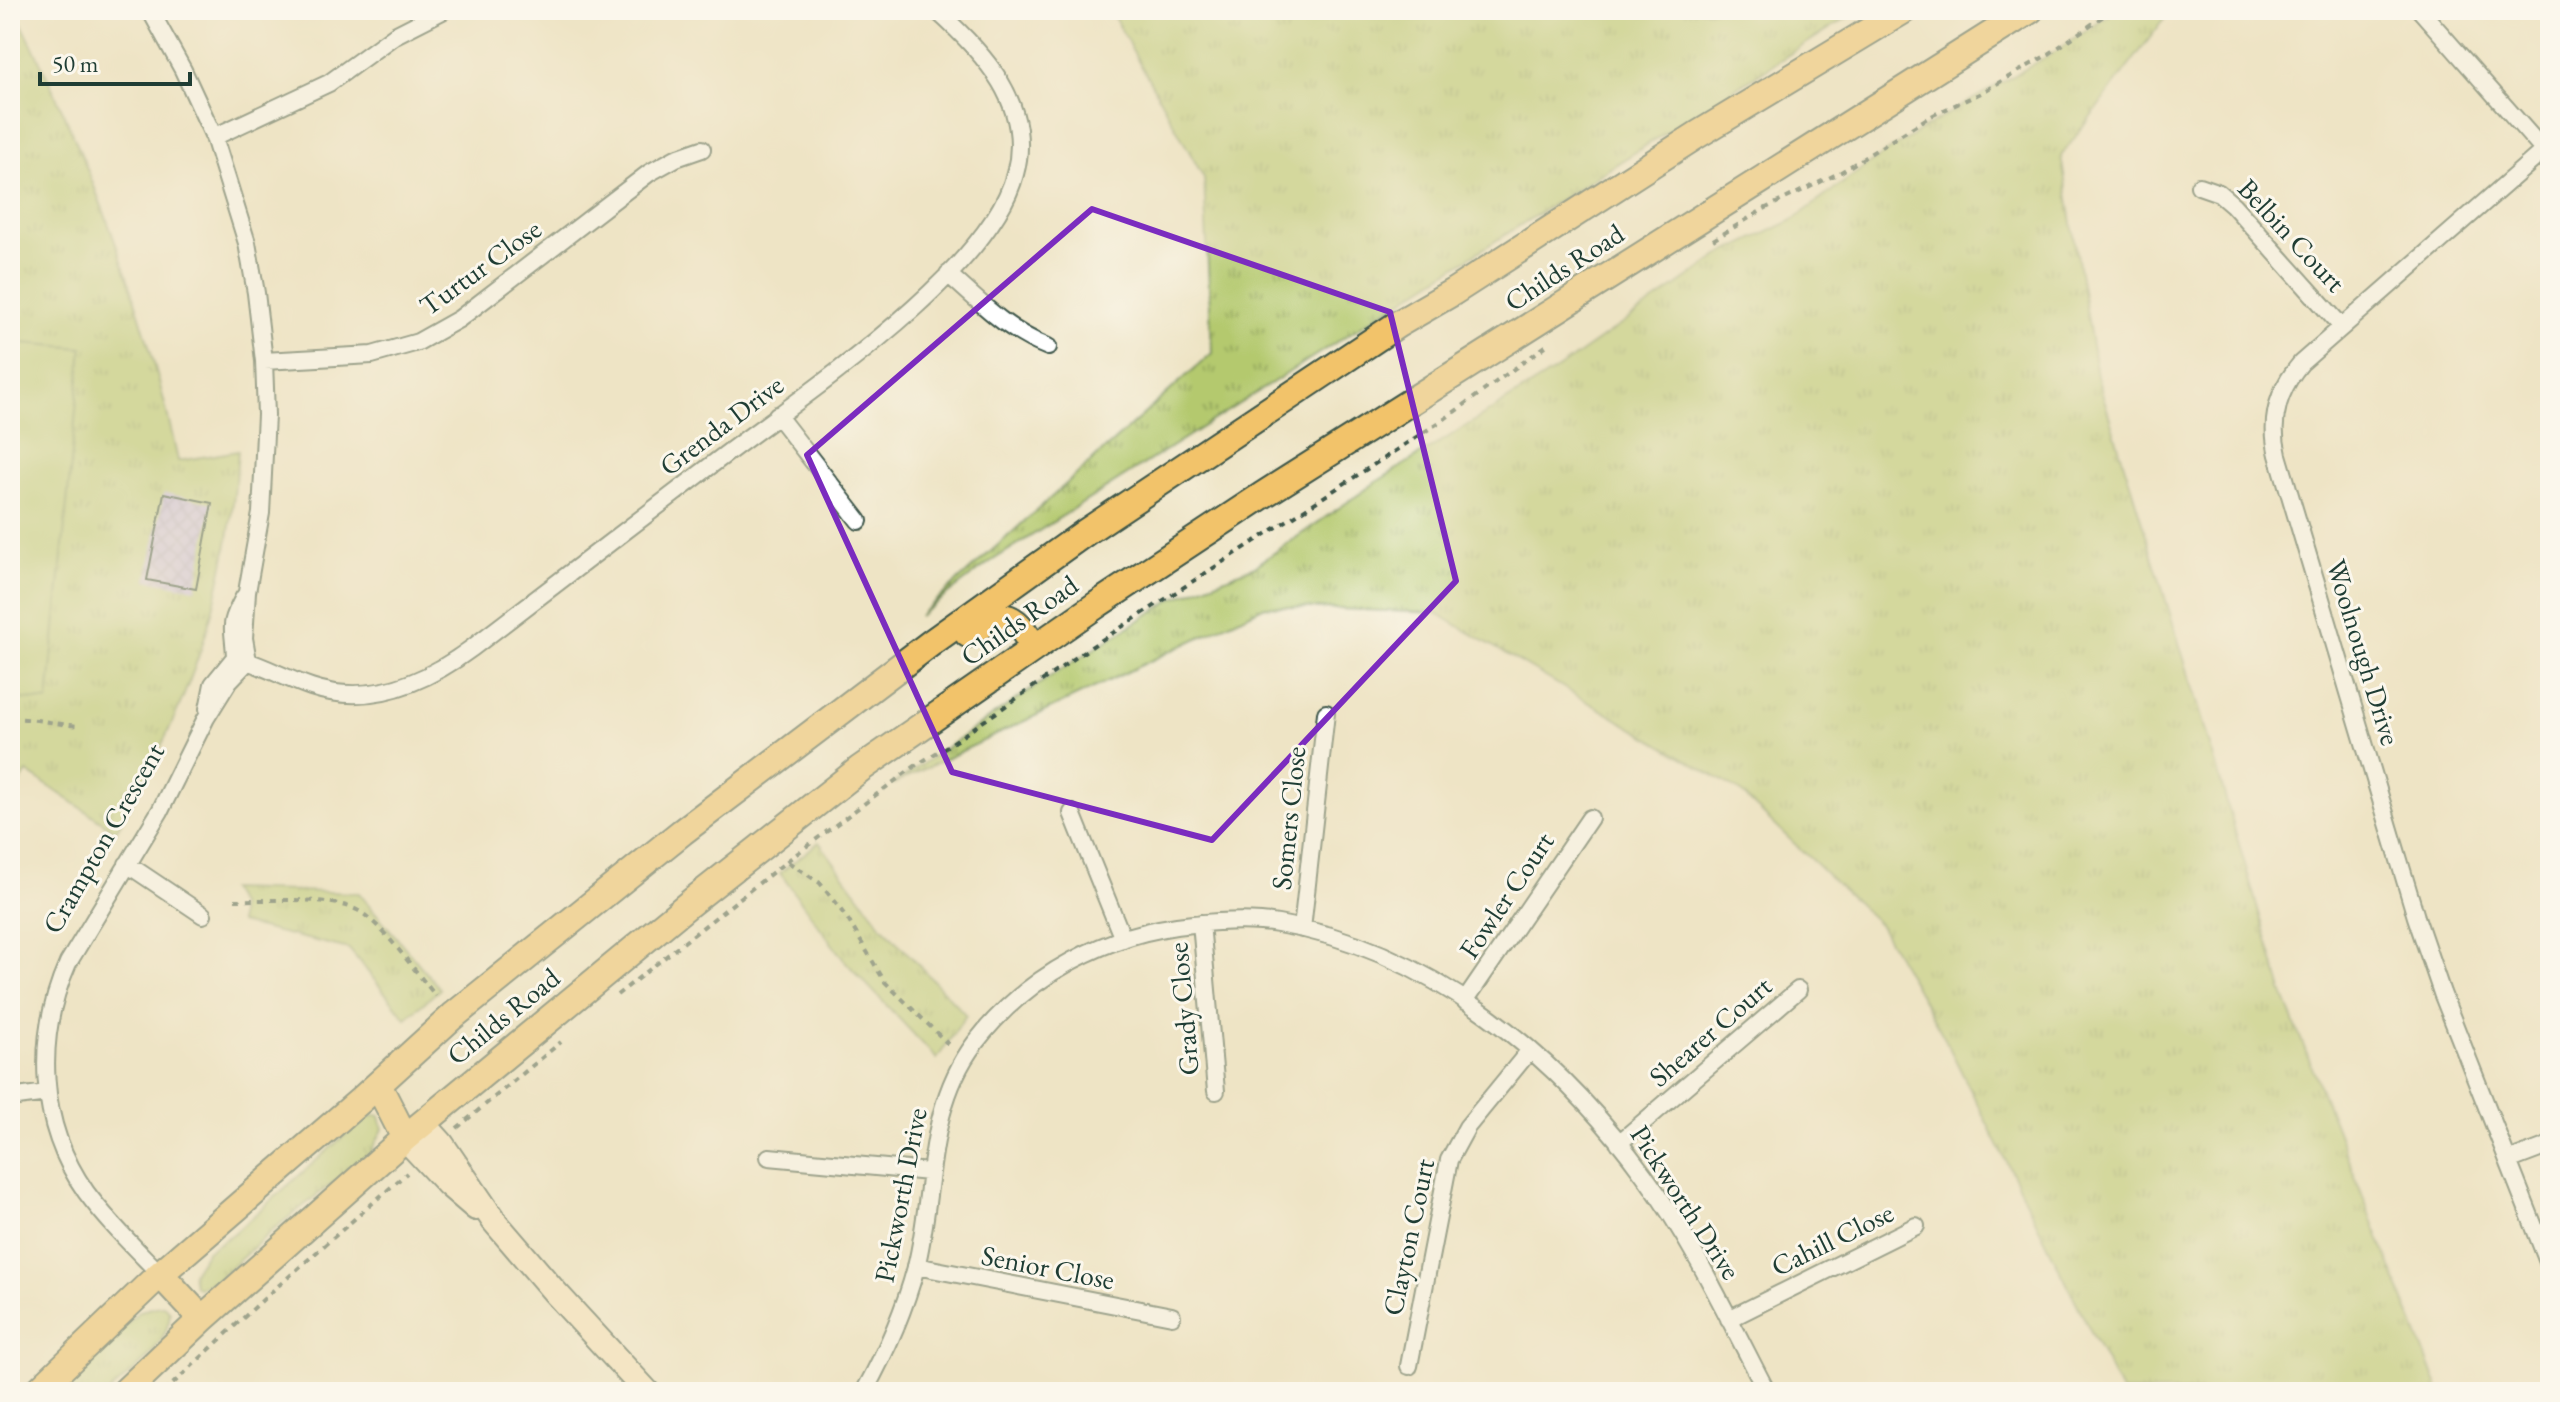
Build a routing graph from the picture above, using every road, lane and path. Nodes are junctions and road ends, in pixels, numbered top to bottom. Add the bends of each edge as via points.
1 (150, 10) edge
2 (444, 10) edge
3 (936, 10) edge
4 (1904, 10) edge
5 (2030, 10) edge
6 (2112, 10) edge
7 (2420, 10) edge
8 (214, 137) junction
9 (2547, 148) edge
10 (702, 149) dead end
11 (2199, 186) dead end
12 (1711, 241) dead end
13 (948, 274) junction
14 (2342, 327) junction
15 (1553, 340) dead end
16 (1048, 347) dead end
17 (264, 361) junction
18 (777, 415) junction
19 (859, 521) dead end
20 (1034, 648) junction
21 (242, 659) junction
22 (1326, 713) dead end
23 (10, 719) edge
24 (81, 726) dead end
25 (756, 776) junction
26 (1072, 813) dead end
27 (1590, 818) dead end
28 (787, 861) junction
29 (127, 864) junction
30 (235, 900) dead end
31 (203, 915) dead end
32 (1201, 923) junction
33 (1302, 929) junction
34 (1123, 939) junction
35 (1798, 990) dead end
36 (436, 996) dead end
37 (1465, 1001) junction
38 (609, 1002) dead end
39 (564, 1040) dead end
40 (948, 1044) dead end
41 (1530, 1050) junction
42 (378, 1085) junction
43 (1216, 1091) dead end
44 (47, 1093) junction
45 (10, 1098) edge
46 (414, 1131) junction
47 (441, 1143) junction
48 (1619, 1143) junction
49 (2550, 1145) edge
50 (769, 1157) dead end
51 (2508, 1161) junction
52 (929, 1172) junction
53 (407, 1173) dead end
54 (494, 1221) junction
55 (1916, 1226) dead end
56 (916, 1266) junction
57 (2550, 1267) edge
58 (160, 1274) junction
59 (1172, 1316) dead end
60 (202, 1319) junction
61 (1729, 1319) junction
62 (1409, 1366) dead end
63 (647, 1389) edge
64 (37, 1392) edge
65 (125, 1392) edge
66 (164, 1392) edge
67 (864, 1392) edge
68 (1767, 1392) edge

1 - 8 street
2 - 8 street via 395,35 321,88
3 - 13 street, Grenda Drive via 1000,80 1018,130 1019,154 1009,192
4 - 25 main road, Childs Road via 1398,324 1205,452 931,643
5 - 20 main road, Childs Road via 1263,495
6 - 12 path via 2049,54
7 - 9 street
8 - 17 street via 247,243
9 - 14 street, Woolnough Drive
10 - 17 street, Turtur Close via 649,173 459,319 418,342 372,355
11 - 14 street, Belbin Court via 2233,205
13 - 16 street via 1008,328
13 - 18 street, Grenda Drive via 894,325
14 - 51 street, Woolnough Drive via 2282,388 2275,444 2416,917
15 - 28 path via 1446,418 915,766
17 - 21 street via 265,461
18 - 19 street
18 - 21 street, Grenda Drive via 430,677 384,692 335,692
20 - 25 main road via 1016,620 994,618 807,748
20 - 46 main road, Childs Road via 860,769
21 - 29 street, Crampton Crescent
22 - 33 street, Somers Close
23 - 24 path
25 - 42 main road, Childs Road via 555,932
26 - 34 street
27 - 37 street, Fowler Court
28 - 38 path
28 - 40 path via 820,883 885,982
29 - 31 street
29 - 44 street, Crampton Crescent via 57,987 47,1038
30 - 36 path via 327,902 357,910
32 - 33 street, Pickworth Drive via 1255,922
32 - 34 street, Pickworth Drive
32 - 43 street, Grady Close
33 - 37 street, Pickworth Drive via 1382,954
34 - 52 street, Pickworth Drive via 1039,980 974,1045 942,1110
35 - 48 street, Shearer Court
37 - 41 street, Pickworth Drive
39 - 47 path
41 - 48 street, Pickworth Drive
41 - 62 street, Clayton Court via 1467,1127 1449,1160
42 - 46 main road
42 - 58 main road, Childs Road
44 - 45 street
44 - 58 street, Crampton Crescent via 60,1142 84,1189
46 - 47 street
46 - 54 street via 448,1184
46 - 60 main road, Childs Road
47 - 54 street
48 - 61 street, Pickworth Drive via 1667,1210
49 - 51 street
50 - 52 street
51 - 57 street, Woolnough Drive
52 - 56 street, Pickworth Drive
53 - 66 path
54 - 63 street
55 - 61 street, Cahill Close
56 - 59 street, Senior Close
56 - 67 street, Pickworth Drive via 894,1334
58 - 60 main road, Crampton Crescent
58 - 64 main road, Childs Road
60 - 65 main road, Childs Road
61 - 68 street, Pickworth Drive

